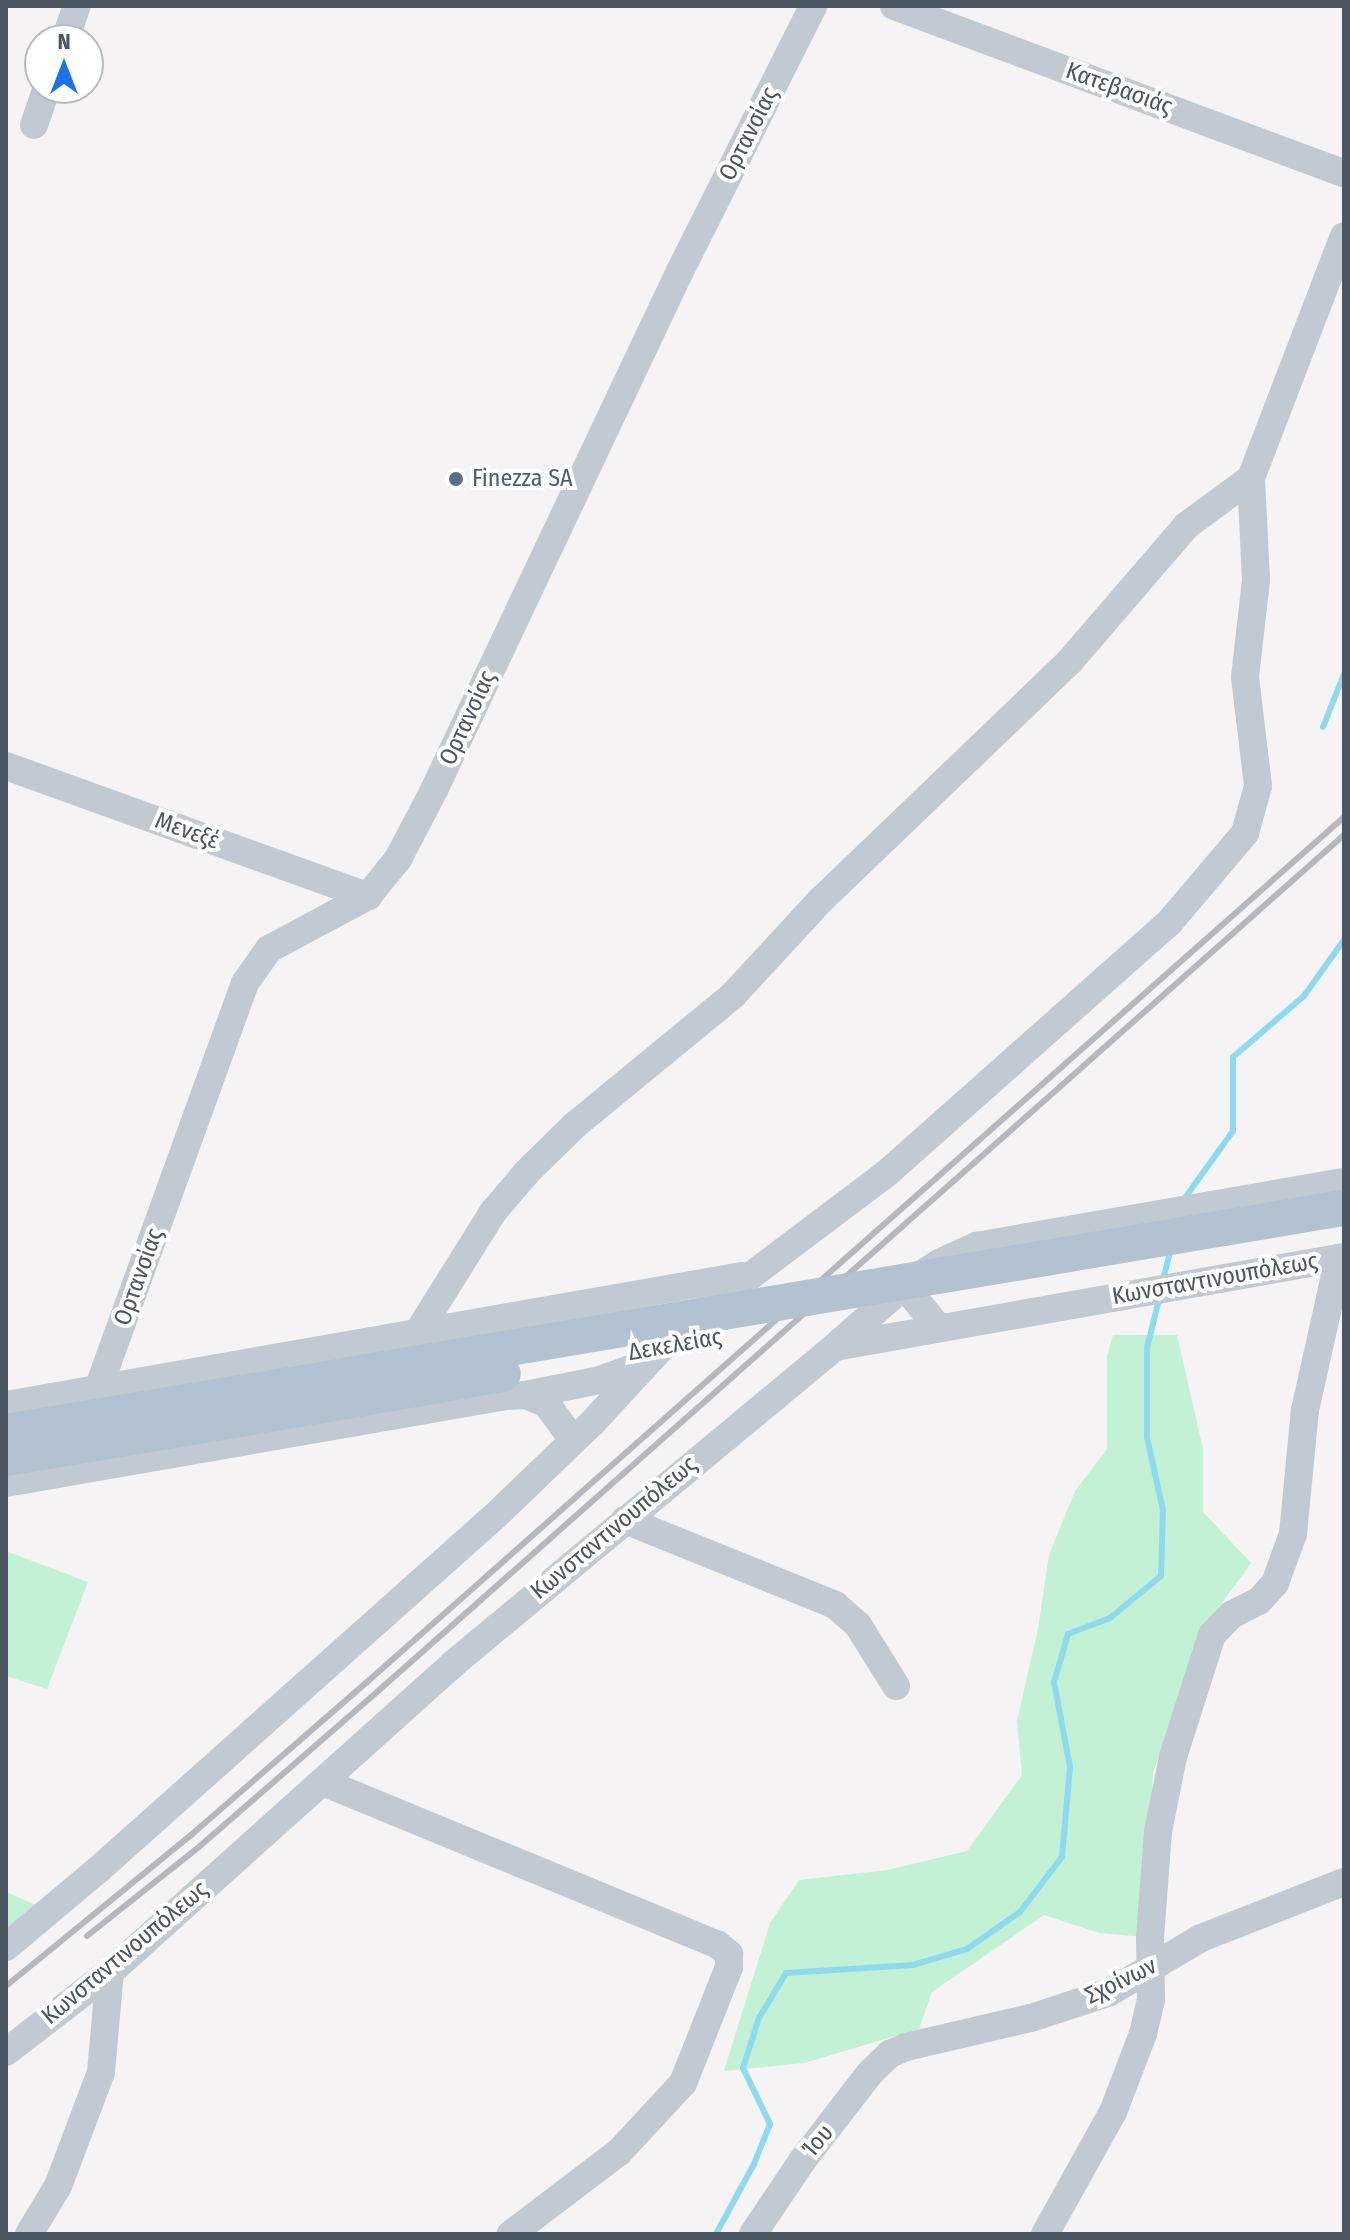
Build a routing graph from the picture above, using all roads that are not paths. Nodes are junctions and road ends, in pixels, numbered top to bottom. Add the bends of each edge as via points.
1 (813, 6) edge
2 (894, 6) edge
3 (41, 104) edge
4 (34, 125) dead end
5 (1344, 173) edge
6 (1344, 236) edge
7 (1251, 478) junction
8 (6, 766) edge
9 (368, 896) junction
10 (1344, 1182) edge
11 (1344, 1208) edge
12 (1223, 1228) junction
13 (1342, 1249) edge
14 (748, 1275) junction
15 (904, 1286) junction
16 (938, 1327) junction
17 (418, 1332) junction
18 (1332, 1332) edge
19 (835, 1347) junction
20 (648, 1363) junction
21 (345, 1388) junction
22 (98, 1389) junction
23 (525, 1395) junction
24 (6, 1405) edge
25 (6, 1432) edge
26 (573, 1440) junction
27 (6, 1458) edge
28 (6, 1483) edge
29 (625, 1520) junction
30 (896, 1686) dead end
31 (323, 1782) junction
32 (1344, 1882) edge
33 (6, 1947) edge
34 (1151, 1968) junction
35 (110, 1972) junction
36 (6, 2052) edge
37 (890, 2054) joint
38 (29, 2234) edge
39 (511, 2234) edge
40 (753, 2234) edge
41 (1045, 2234) edge

1 - 9 street, Ορτανσίας via 680,271 434,790 398,859
2 - 5 street, Κατεβασιάς
3 - 4 street
6 - 7 street
7 - 14 street via 1256,580 1245,677 1258,786 1245,833 1158,934 887,1173
7 - 17 street via 1186,526 1070,661 821,900 733,995 575,1125 527,1172 493,1212
8 - 9 street, Μενεξέ
9 - 22 street, Ορτανσίας via 269,949 245,983
10 - 12 street
11 - 12 main road, Δεκελείας
12 - 13 main road, Δεκελείας
12 - 15 street via 1143,1216 976,1246
12 - 21 main road, Δεκελείας, bridge
13 - 16 street, Κωνσταντινουπόλεως via 1194,1282
13 - 18 street
14 - 17 street
14 - 20 street via 676,1332
15 - 16 street
15 - 19 street
16 - 19 street, Κωνσταντινουπόλεως
17 - 22 street
18 - 34 street via 1303,1423 1293,1534 1275,1583 1212,1635 1179,1732 1158,1832
19 - 29 street, Κωνσταντινουπόλεως
20 - 23 street via 600,1380
20 - 26 street
21 - 25 main road, Δεκελείας
21 - 27 main road, Δεκελείας
22 - 24 street
23 - 26 street via 546,1403
23 - 28 street
26 - 33 street via 496,1515
29 - 30 street via 835,1605 858,1625
29 - 31 street, Κωνσταντινουπόλεως
31 - 35 street, Κωνσταντινουπόλεως
31 - 39 street via 717,1944 729,1954 729,1967 683,2083 619,2152
32 - 34 street, Σχοίνων via 1201,1938
34 - 37 street, Σχοίνων via 1110,1992
34 - 41 street via 1143,2034 1118,2099
35 - 36 street, Κωνσταντινουπόλεως
35 - 38 street via 101,2072 58,2186
37 - 40 street, Ίου via 802,2161

